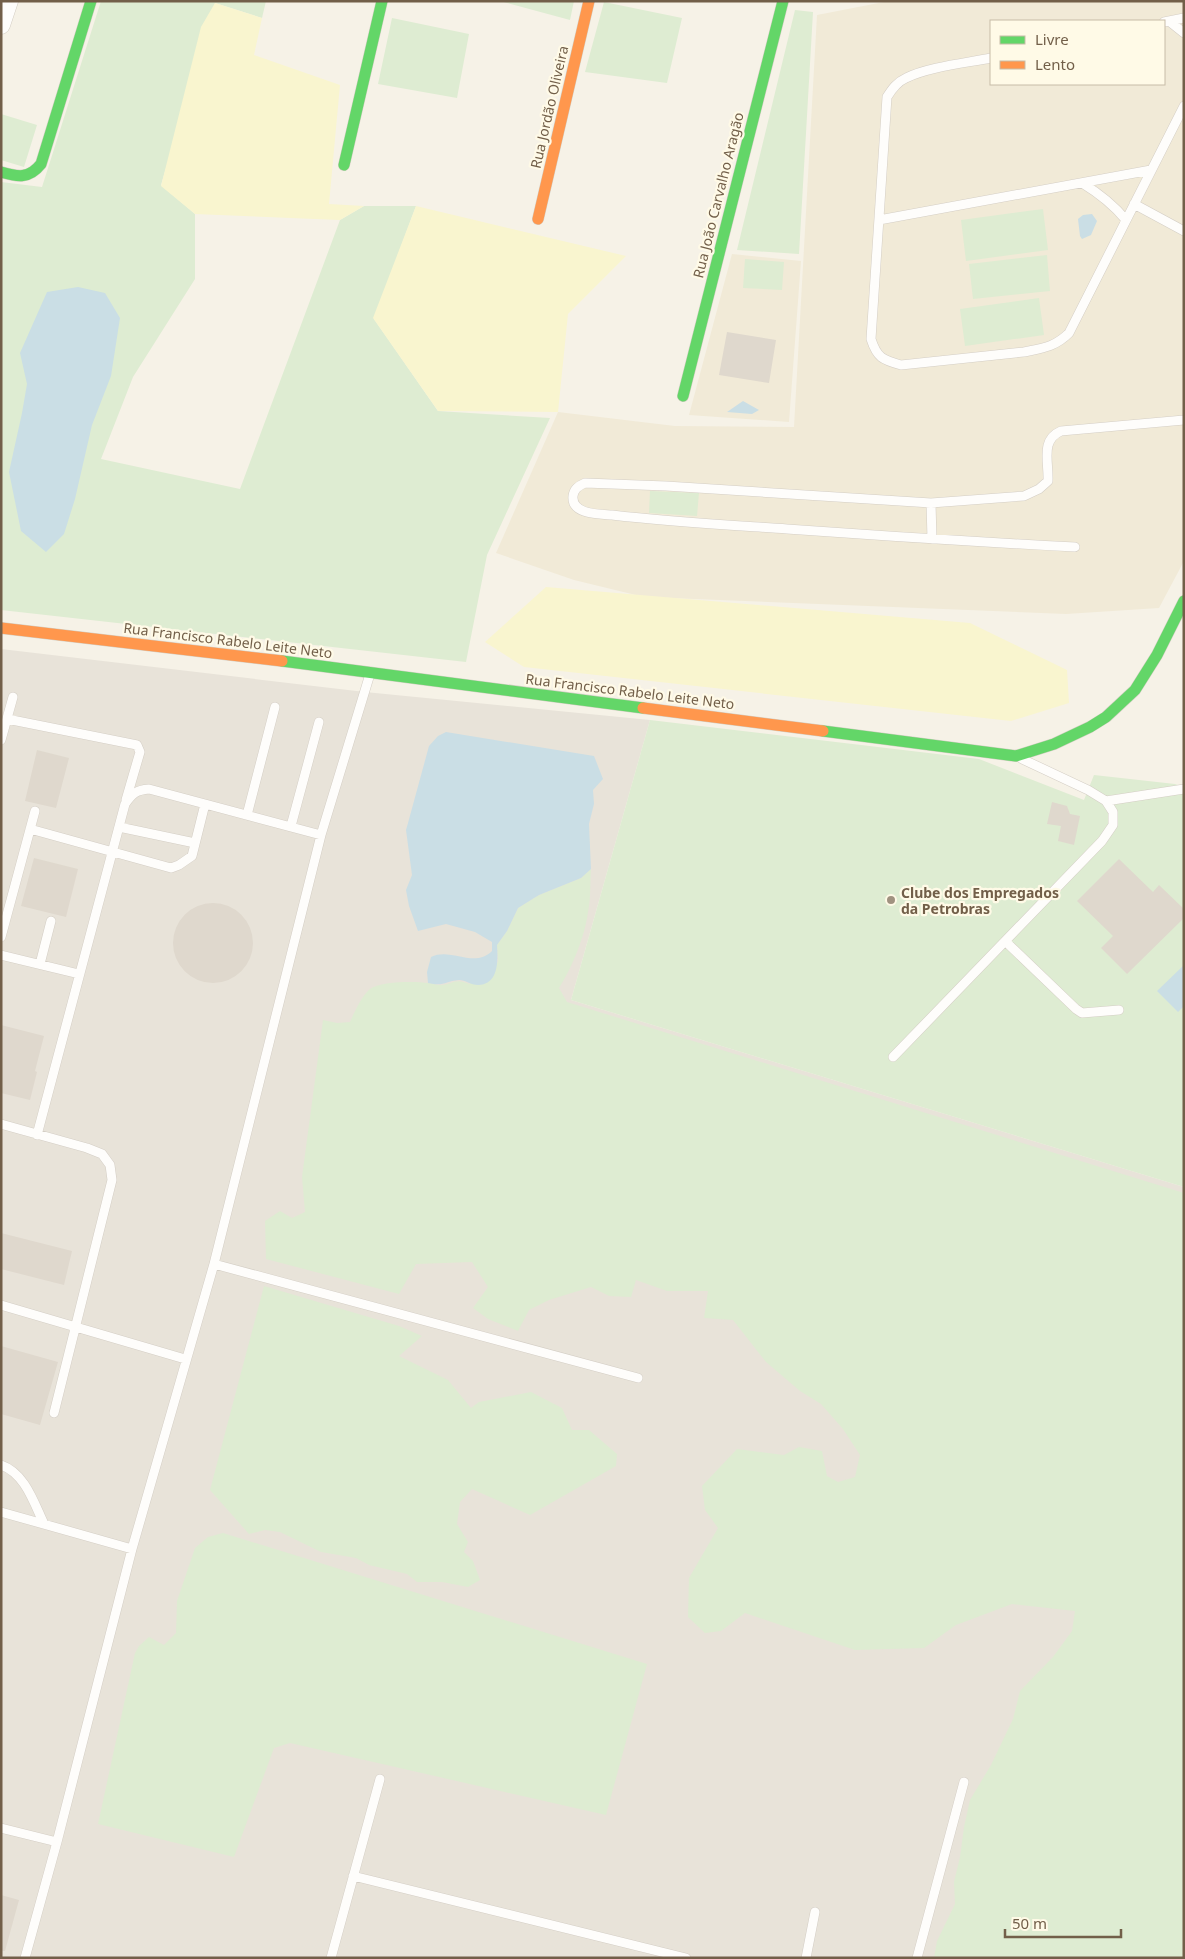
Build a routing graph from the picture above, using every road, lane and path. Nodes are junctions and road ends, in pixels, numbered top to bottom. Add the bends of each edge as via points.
1 (9, 1) edge
2 (91, 1) edge
3 (382, 1) edge
4 (590, 1) edge
5 (783, 1) edge
6 (1184, 18) edge
7 (1166, 21) edge
8 (1, 25) edge
9 (1184, 33) edge
10 (990, 58) edge
11 (1184, 106) edge
12 (344, 165) dead end
13 (1151, 170) junction
14 (1, 172) edge
15 (1082, 183) junction
16 (1134, 204) junction
17 (538, 219) dead end
18 (879, 220) junction
19 (1126, 220) junction
20 (1184, 231) edge
21 (682, 396) dead end
22 (1184, 420) edge
23 (931, 503) junction
24 (932, 539) junction
25 (1075, 546) dead end
26 (1184, 601) edge
27 (1, 628) edge
28 (370, 672) junction
29 (13, 697) dead end
30 (275, 707) dead end
31 (7, 719) junction
32 (319, 722) dead end
33 (1, 740) edge
34 (1016, 756) junction
35 (1184, 790) edge
36 (1106, 801) junction
37 (125, 804) junction
38 (205, 804) junction
39 (35, 811) dead end
40 (247, 815) junction
41 (291, 826) junction
42 (119, 827) junction
43 (30, 829) junction
44 (321, 834) junction
45 (195, 843) junction
46 (112, 852) junction
47 (51, 921) dead end
48 (1, 937) edge
49 (1006, 941) junction
50 (1, 955) edge
51 (40, 964) junction
52 (79, 974) junction
53 (1119, 1010) dead end
54 (893, 1057) dead end
55 (1, 1124) edge
56 (37, 1135) junction
57 (214, 1264) junction
58 (1, 1305) edge
59 (76, 1326) junction
60 (185, 1359) junction
61 (638, 1378) dead end
62 (54, 1413) dead end
63 (1, 1465) edge
64 (1, 1512) edge
65 (44, 1524) junction
66 (132, 1549) junction
67 (380, 1780) dead end
68 (964, 1782) dead end
69 (1, 1828) edge
70 (57, 1842) junction
71 (353, 1876) junction
72 (815, 1912) dead end
73 (25, 1958) edge
74 (331, 1958) edge
75 (686, 1958) edge
76 (806, 1958) edge
77 (917, 1958) edge

1 - 8 street
2 - 14 street via 40,164 35,173 28,176
3 - 12 street
4 - 17 street, Rua Jordão Oliveira
5 - 21 street, Rua João Carvalho Aragão
6 - 7 lane
7 - 9 lane
10 - 18 lane via 925,72 905,78 893,87 887,98
11 - 13 lane
13 - 15 lane
13 - 16 lane
15 - 18 lane
15 - 19 lane via 1103,196
16 - 19 lane
16 - 20 lane
18 - 19 lane via 871,339 875,352 885,361 901,365 1024,352 1059,343 1069,333
22 - 23 lane via 1061,431 1049,439 1048,481 1039,489 1024,496
23 - 24 lane
23 - 24 lane via 596,483 578,486 573,500 576,507 587,512 652,520
24 - 25 lane
26 - 34 street, Rua Francisco Rabelo Leite Neto via 1147,673 1127,700 1093,727 1049,747
27 - 28 street, Rua Francisco Rabelo Leite Neto
28 - 34 street, Rua Francisco Rabelo Leite Neto
28 - 44 lane
29 - 31 lane
30 - 40 lane
31 - 33 lane
31 - 37 lane via 137,745 140,752
32 - 41 lane
34 - 36 lane
35 - 36 lane
36 - 49 lane via 1113,812 1113,825 1102,841
37 - 38 lane via 138,790
37 - 42 lane
38 - 40 lane
38 - 45 lane
39 - 43 lane
40 - 41 lane
41 - 44 lane
42 - 45 lane
42 - 46 lane
43 - 46 lane
43 - 48 lane
44 - 57 lane
45 - 46 lane via 192,856 171,868
46 - 52 lane
47 - 51 lane
49 - 53 lane via 1082,1013
49 - 54 lane
50 - 51 lane
51 - 52 lane
52 - 56 lane
55 - 56 lane
56 - 59 lane via 102,1154 110,1165 112,1180
57 - 60 lane
57 - 61 lane
58 - 59 lane
59 - 60 lane
59 - 62 lane
60 - 66 lane
63 - 65 lane via 16,1474 26,1486
64 - 65 lane
65 - 66 lane
66 - 70 lane
67 - 71 lane
68 - 77 lane
69 - 70 lane
70 - 73 lane
71 - 74 lane
71 - 75 lane
72 - 76 lane

